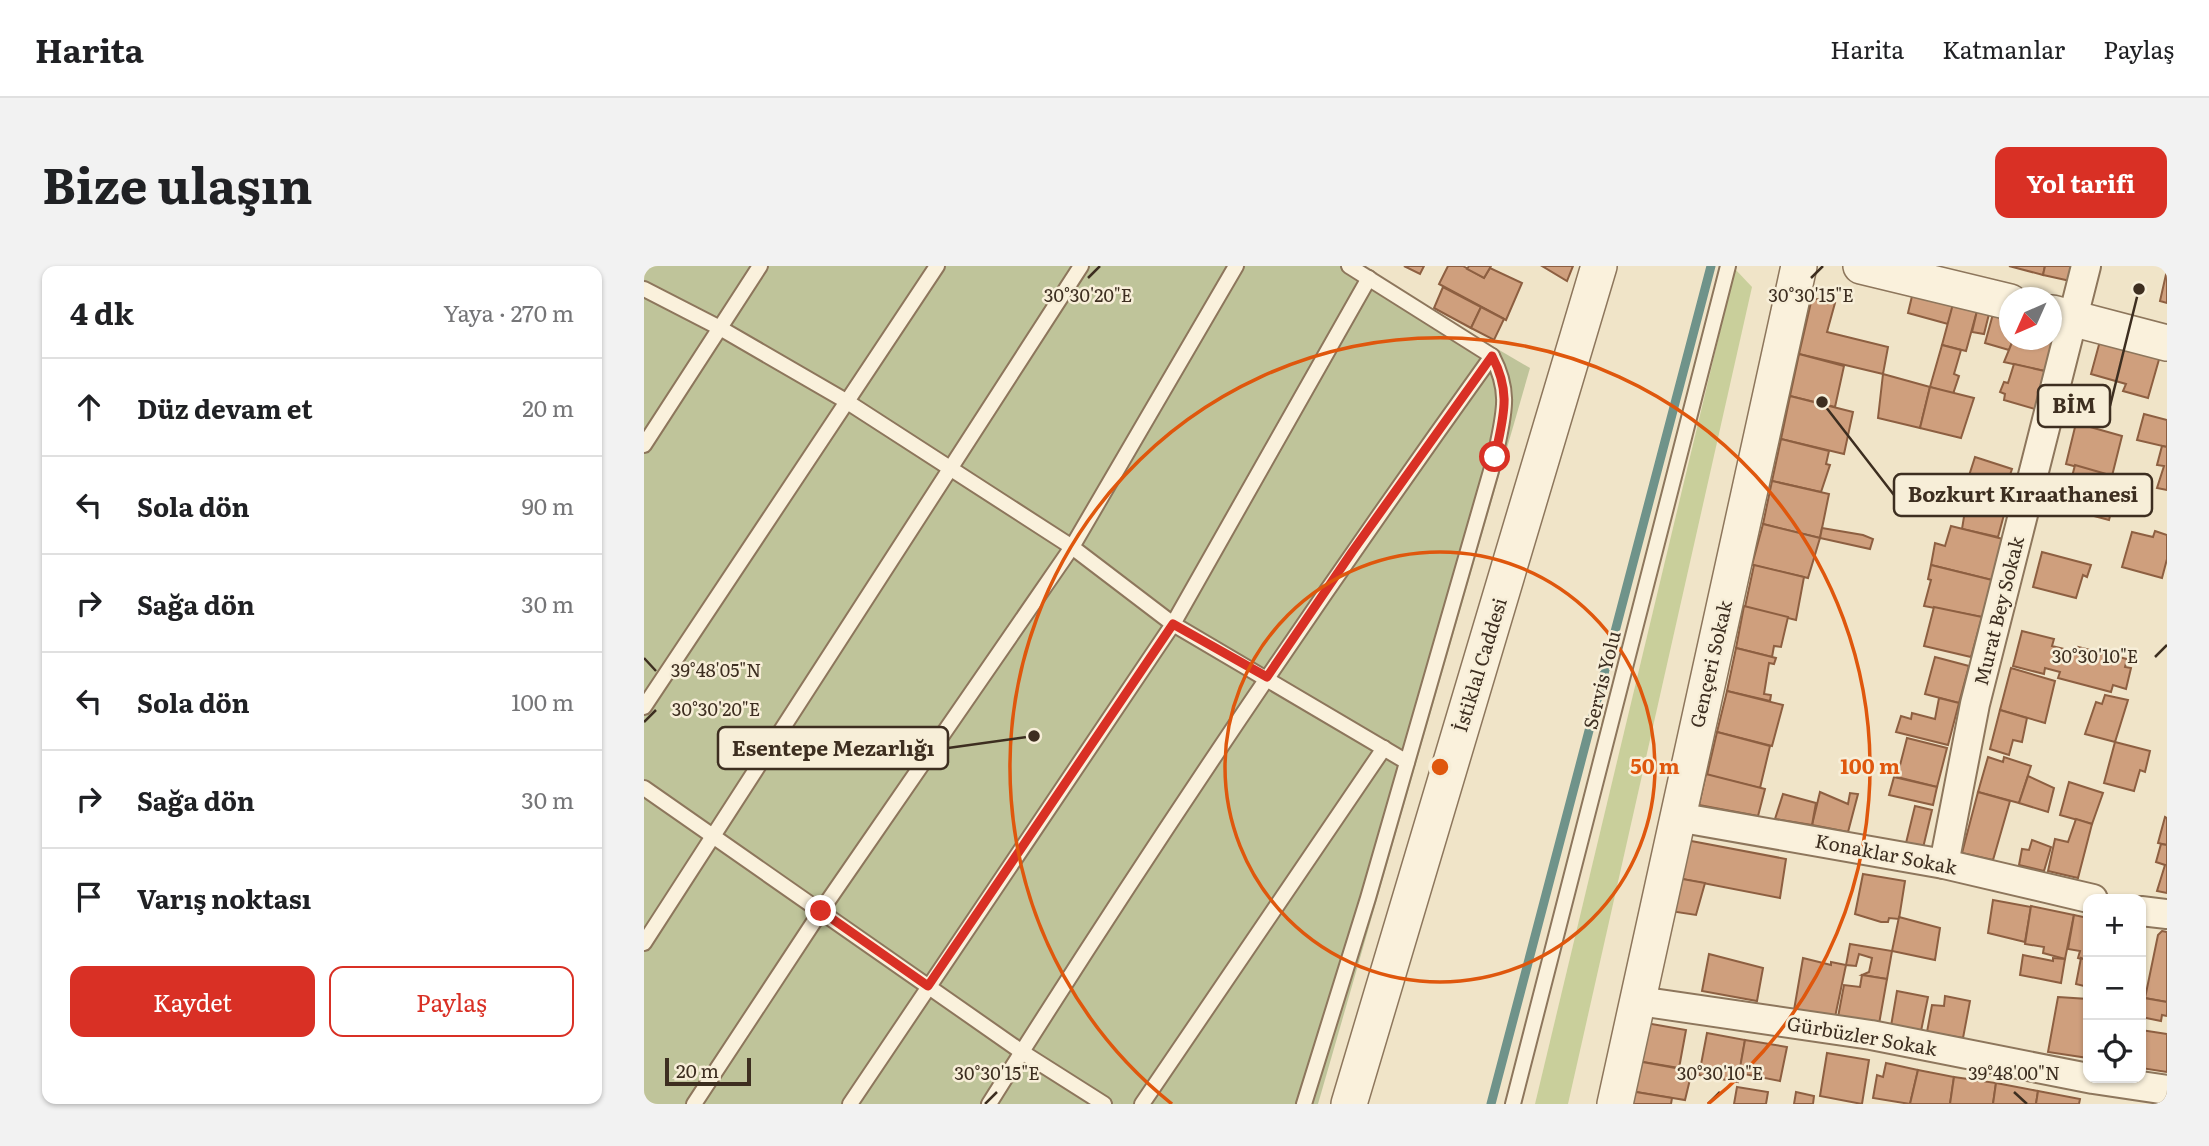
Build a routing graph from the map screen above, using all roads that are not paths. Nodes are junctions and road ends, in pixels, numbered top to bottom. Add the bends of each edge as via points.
1 (760, 266) edge
2 (937, 266) edge
3 (1081, 266) edge
4 (1237, 266) edge
5 (1349, 266) edge
6 (1599, 266) edge
7 (1728, 266) edge
8 (1799, 266) edge
9 (1861, 266) edge
10 (2086, 266) edge
11 (1944, 275) edge
12 (1369, 278) junction
13 (644, 289) edge
14 (1999, 298) edge
15 (2062, 316) edge
16 (720, 328) junction
17 (2167, 343) edge
18 (2054, 350) edge
19 (1492, 356) junction
20 (846, 401) junction
21 (644, 445) edge
22 (948, 468) junction
23 (1072, 547) junction
24 (1173, 624) junction
25 (1267, 677) junction
26 (644, 707) edge
27 (1384, 748) junction
28 (1407, 762) junction
29 (644, 788) edge
30 (1677, 817) junction
31 (713, 837) junction
32 (1944, 864) junction
33 (2083, 897) edge
34 (821, 911) junction
35 (2146, 912) edge
36 (2167, 914) edge
37 (644, 943) edge
38 (928, 986) junction
39 (1639, 1001) junction
40 (1022, 1052) junction
41 (2092, 1087) edge
42 (2167, 1090) edge
43 (694, 1104) edge
44 (850, 1104) edge
45 (989, 1104) edge
46 (1104, 1104) edge
47 (1142, 1104) edge
48 (1304, 1104) edge
49 (1349, 1104) edge
50 (1513, 1104) edge
51 (1615, 1104) edge

1 - 16 lane
2 - 20 lane
3 - 22 lane
4 - 23 lane
5 - 12 lane
6 - 49 street, İstiklal Caddesi
7 - 50 lane, Servis Yolu
8 - 30 street, Gençeri Sokak
9 - 11 street
10 - 15 street, Murat Bey Sokak
11 - 14 street
12 - 19 lane
12 - 24 lane
13 - 16 lane
15 - 17 street
16 - 20 lane
16 - 21 lane
18 - 32 street, Murat Bey Sokak
19 - 25 lane
19 - 28 lane via 1504,379 1506,403 1495,457
20 - 22 lane
20 - 26 lane
22 - 23 lane
22 - 31 lane
23 - 24 lane
23 - 34 lane
24 - 25 lane
24 - 38 lane
25 - 27 lane
25 - 40 lane
27 - 28 lane
27 - 47 lane
28 - 48 lane
29 - 31 lane
30 - 32 street, Konaklar Sokak
30 - 39 street, Gençeri Sokak
31 - 34 lane
31 - 37 lane
32 - 33 street, Konaklar Sokak
34 - 38 lane
34 - 43 lane
35 - 36 street
38 - 40 lane
38 - 44 lane
39 - 41 street, Gürbüzler Sokak via 1871,1035
39 - 51 street, Gençeri Sokak
40 - 45 lane
40 - 46 lane
41 - 42 street, Gürbüzler Sokak

